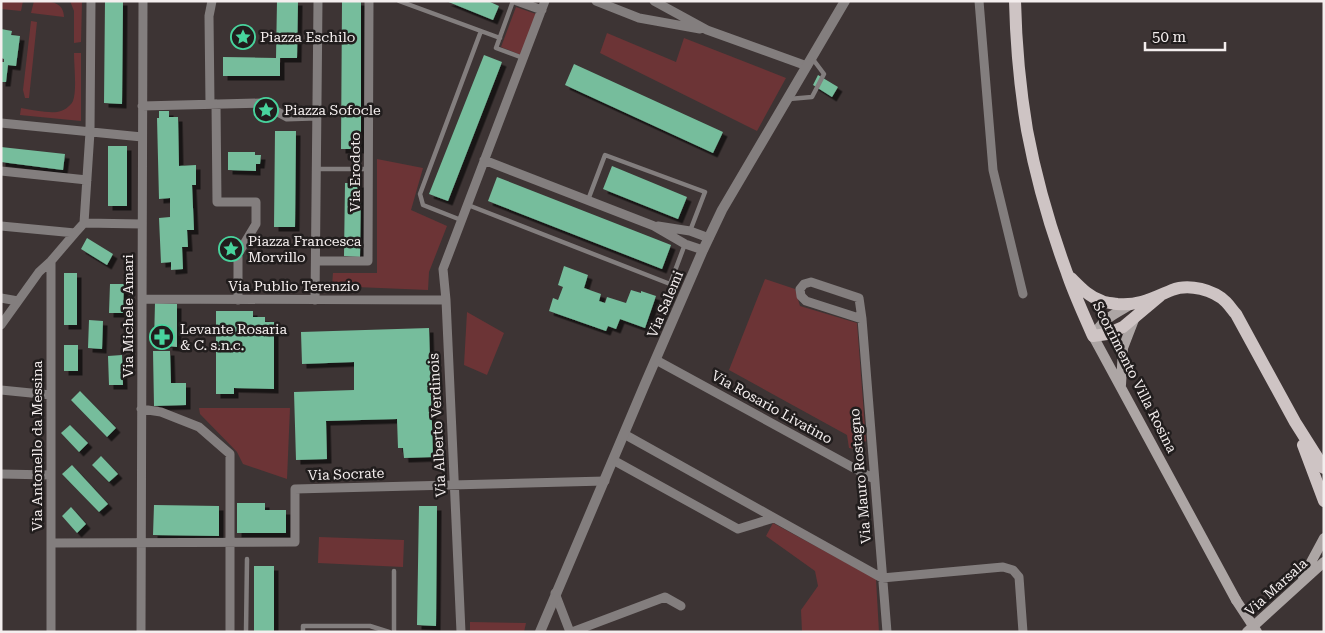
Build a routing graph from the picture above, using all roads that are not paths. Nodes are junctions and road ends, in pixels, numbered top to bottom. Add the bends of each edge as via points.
1 (91, 1) edge
2 (143, 1) edge
3 (212, 1) edge
4 (318, 1) edge
5 (369, 1) edge
6 (399, 1) edge
7 (515, 1) edge
8 (545, 1) edge
9 (596, 1) edge
10 (654, 1) edge
11 (845, 1) edge
12 (979, 1) edge
13 (1015, 1) edge
14 (542, 10) junction
15 (707, 30) junction
16 (482, 31) junction
17 (500, 38) junction
18 (523, 58) junction
19 (810, 62) junction
20 (788, 99) junction
21 (213, 104) junction
22 (142, 106) junction
23 (317, 116) junction
24 (1, 123) edge
25 (90, 132) junction
26 (142, 138) junction
27 (484, 160) junction
28 (316, 169) junction
29 (368, 169) junction
30 (1, 171) edge
31 (87, 180) junction
32 (588, 200) junction
33 (467, 204) junction
34 (461, 220) junction
35 (84, 223) junction
36 (142, 224) junction
37 (1, 226) edge
38 (654, 226) junction
39 (690, 230) junction
40 (75, 233) junction
41 (709, 238) junction
42 (685, 244) junction
43 (703, 250) junction
44 (51, 261) junction
45 (316, 261) junction
46 (1067, 275) junction
47 (1024, 294) dead end
48 (1, 298) edge
49 (18, 300) junction
50 (142, 300) junction
51 (238, 300) junction
52 (315, 300) junction
53 (446, 300) junction
54 (1133, 310) junction
55 (862, 319) junction
56 (1, 324) edge
57 (1093, 336) junction
58 (656, 360) junction
59 (1120, 386) junction
60 (1, 390) edge
61 (51, 395) junction
62 (141, 409) junction
63 (1294, 422) junction
64 (624, 434) junction
65 (613, 460) junction
66 (1324, 468) edge
67 (1, 474) edge
68 (51, 475) junction
69 (874, 479) junction
70 (605, 481) junction
71 (454, 484) junction
72 (1323, 501) edge
73 (774, 518) junction
74 (1324, 538) edge
75 (51, 543) junction
76 (230, 543) junction
77 (141, 544) junction
78 (247, 560) dead end
79 (1324, 562) edge
80 (394, 571) dead end
81 (882, 578) junction
82 (1298, 585) junction
83 (556, 593) junction
84 (681, 606) dead end
85 (51, 632) edge
86 (141, 632) edge
87 (230, 632) edge
88 (246, 632) edge
89 (302, 632) edge
90 (389, 632) edge
91 (394, 632) edge
92 (461, 632) edge
93 (540, 632) edge
94 (572, 632) edge
95 (886, 632) edge
96 (1023, 632) edge
97 (1247, 632) edge
98 (1257, 632) edge

1 - 25 street
2 - 22 street, Via Michele Amari
3 - 21 street via 209,16
4 - 23 street
5 - 29 street, Via Erodoto
6 - 16 lane
7 - 14 street
7 - 17 lane
8 - 14 street, Via Alberto Verdinois
9 - 15 street via 639,18
10 - 15 street
11 - 19 street, Via Salemi
12 - 47 street via 993,170
13 - 46 main road, Scorrimento Villa Rosina via 1027,130
14 - 18 street, Via Alberto Verdinois
15 - 19 street
16 - 17 lane
16 - 34 lane via 420,194 423,205
17 - 18 lane via 496,48
18 - 27 street, Via Alberto Verdinois
19 - 20 street, Via Salemi
19 - 20 lane via 824,74 812,97
20 - 41 street, Via Salemi via 722,210
21 - 22 street
21 - 23 street via 261,103 287,117
21 - 51 street via 217,202 256,202 256,224 238,254
22 - 26 street, Via Michele Amari
23 - 28 street
24 - 25 street
25 - 26 street
25 - 31 street
26 - 36 street, Via Michele Amari
27 - 32 street
27 - 33 street, Via Alberto Verdinois
28 - 29 lane
28 - 45 street
29 - 45 street, Via Erodoto via 368,261
30 - 31 street
31 - 35 street
32 - 38 street
32 - 39 lane via 605,155 705,192
33 - 34 street, Via Alberto Verdinois
33 - 42 lane via 670,284
34 - 53 street, Via Alberto Verdinois via 443,269
35 - 36 street
35 - 40 street
36 - 50 street, Via Michele Amari
37 - 40 street
38 - 39 street
38 - 42 street
39 - 41 street
40 - 44 street
41 - 43 street, Via Salemi
42 - 43 street
43 - 58 street, Via Salemi
44 - 49 street
44 - 61 street, Via Antonello da Messina
45 - 52 street
46 - 54 main road via 1088,294 1103,302
46 - 57 main road, Scorrimento Villa Rosina
48 - 49 street
49 - 56 street
50 - 51 street, Via Publio Terenzio
50 - 62 street, Via Michele Amari
51 - 52 street, Via Publio Terenzio
52 - 53 street, Via Publio Terenzio
53 - 71 street, Via Alberto Verdinois
54 - 57 main road via 1122,327
54 - 59 main road via 1122,348
54 - 63 main road via 1184,287 1200,288 1216,295 1236,314
55 - 55 street, Via Mauro Rostagno via 859,298 811,282 800,289 806,301
55 - 69 street, Via Mauro Rostagno
57 - 59 main road, Scorrimento Villa Rosina
58 - 64 street, Via Salemi
58 - 69 street, Via Rosario Livatino
59 - 98 main road, Scorrimento Villa Rosina, bridge via 1236,600
60 - 61 street
61 - 68 street, Via Antonello da Messina
62 - 76 street via 161,412 199,427 230,454
62 - 77 street, Via Michele Amari
63 - 66 main road
63 - 72 main road
64 - 65 street, Via Salemi
64 - 73 street
65 - 70 street, Via Salemi
65 - 73 street via 738,529
67 - 68 street
68 - 75 street, Via Antonello da Messina
69 - 81 street, Via Mauro Rostagno
70 - 71 street, Via Socrate
70 - 83 street, Via Salemi
71 - 76 street, Via Socrate via 295,489 295,542
71 - 92 street, Via Alberto Verdinois
73 - 81 street
74 - 82 main road
75 - 77 street, Via Socrate
75 - 85 street, Via Antonello da Messina
76 - 77 street, Via Socrate
76 - 87 street
77 - 86 street, Via Michele Amari
78 - 88 lane
79 - 82 main road, Via Marsala
80 - 91 lane
81 - 95 street, Via Mauro Rostagno
81 - 96 street via 1003,567 1013,570 1019,577
82 - 97 main road, Via Marsala
83 - 93 street, Via Salemi
83 - 94 street
84 - 94 street via 665,597
89 - 90 lane via 302,626 370,626

